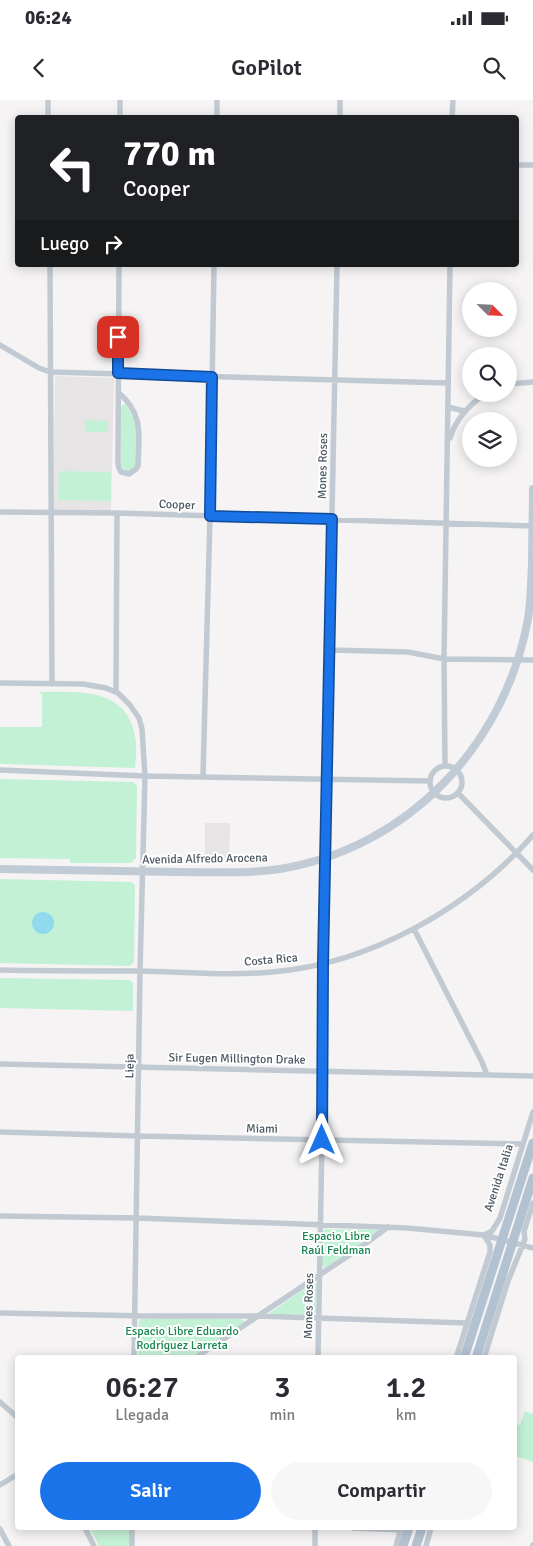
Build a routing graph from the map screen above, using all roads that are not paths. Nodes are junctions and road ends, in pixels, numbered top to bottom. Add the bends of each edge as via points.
1 (48, 100) edge
2 (120, 100) edge
3 (217, 100) edge
4 (340, 100) edge
5 (453, 100) edge
6 (48, 115) edge
7 (120, 115) edge
8 (217, 115) edge
9 (340, 115) edge
10 (452, 115) edge
11 (519, 165) edge
12 (533, 165) edge
13 (50, 267) edge
14 (119, 267) edge
15 (214, 267) edge
16 (337, 267) edge
17 (450, 267) edge
18 (0, 345) edge
19 (50, 372) junction
20 (118, 373) junction
21 (212, 377) junction
22 (334, 379) junction
23 (533, 382) edge
24 (448, 383) junction
25 (517, 383) edge
26 (118, 392) junction
27 (474, 402) edge
28 (448, 407) junction
29 (464, 411) junction
30 (448, 444) junction
31 (533, 489) edge
32 (0, 512) edge
33 (51, 512) junction
34 (117, 513) junction
35 (210, 516) junction
36 (332, 519) junction
37 (446, 522) junction
38 (533, 526) edge
39 (330, 650) junction
40 (444, 658) junction
41 (519, 660) junction
42 (533, 660) edge
43 (0, 683) edge
44 (52, 684) junction
45 (116, 692) junction
46 (445, 765) junction
47 (457, 769) junction
48 (0, 770) edge
49 (145, 776) junction
50 (203, 776) junction
51 (326, 778) junction
52 (430, 781) junction
53 (434, 792) junction
54 (458, 793) junction
55 (533, 835) edge
56 (517, 853) junction
57 (325, 858) junction
58 (0, 869) edge
59 (533, 870) edge
60 (143, 872) junction
61 (414, 929) junction
62 (323, 963) junction
63 (0, 970) edge
64 (140, 972) junction
65 (0, 1064) edge
66 (140, 1068) junction
67 (322, 1071) junction
68 (487, 1075) junction
69 (533, 1076) edge
70 (533, 1112) edge
71 (0, 1132) edge
72 (139, 1136) junction
73 (322, 1140) junction
74 (533, 1143) edge
75 (523, 1144) junction
76 (533, 1178) edge
77 (515, 1200) junction
78 (529, 1203) edge
79 (0, 1216) edge
80 (137, 1218) junction
81 (320, 1224) junction
82 (388, 1228) junction
83 (484, 1235) junction
84 (502, 1238) junction
85 (512, 1241) junction
86 (523, 1245) junction
87 (533, 1248) edge
88 (319, 1275) junction
89 (486, 1276) junction
90 (504, 1280) junction
91 (481, 1291) junction
92 (495, 1309) junction
93 (0, 1313) edge
94 (135, 1316) junction
95 (258, 1316) junction
96 (318, 1318) junction
97 (466, 1323) junction
98 (134, 1355) edge
99 (200, 1355) edge
100 (318, 1355) edge
101 (457, 1355) edge
102 (465, 1355) edge
103 (477, 1355) edge
104 (485, 1355) edge
105 (0, 1402) edge
106 (15, 1415) edge
107 (15, 1476) edge
108 (0, 1485) edge
109 (0, 1529) edge
110 (86, 1530) edge
111 (132, 1530) edge
112 (315, 1530) edge
113 (403, 1530) edge
114 (404, 1530) edge
115 (421, 1530) edge
116 (430, 1530) edge
117 (9, 1546) edge
118 (94, 1546) edge
119 (132, 1546) edge
120 (315, 1546) edge
121 (396, 1546) edge
122 (403, 1546) edge
123 (416, 1546) edge
124 (426, 1546) edge

1 - 6 street
2 - 7 street
3 - 8 street
4 - 9 street
5 - 10 street
11 - 12 street
13 - 19 street
14 - 20 street
15 - 21 street
16 - 22 street, Mones Roses
17 - 24 street
18 - 19 street
19 - 20 street
19 - 33 street
20 - 21 street
20 - 26 street
21 - 22 street
21 - 35 street
22 - 24 street
22 - 36 street, Mones Roses
23 - 25 street
24 - 28 street
26 - 26 street via 119,468 129,474 138,466 139,427 136,414
27 - 29 street
28 - 29 street
28 - 30 street
29 - 30 street
30 - 37 street
31 - 38 street, Avenida Alfredo Arocena
32 - 33 street, Cooper
33 - 34 street, Cooper
33 - 44 street
34 - 35 street, Cooper
34 - 45 street
35 - 36 street, Cooper
35 - 50 street
36 - 37 street, Cooper
36 - 39 street, Mones Roses
37 - 38 street, Cooper
37 - 40 street
38 - 41 street, Avenida Alfredo Arocena via 529,617
39 - 40 street via 408,652
39 - 51 street, Mones Roses
40 - 41 street
40 - 46 street
41 - 42 street
41 - 47 street, Avenida Alfredo Arocena via 490,725
43 - 44 street
44 - 45 street via 97,686
45 - 49 street, Lieja via 139,718 144,739
46 - 47 street
46 - 52 street via 434,771
47 - 53 street, Avenida Alfredo Arocena
47 - 54 street via 463,781
48 - 49 street
49 - 50 street
49 - 60 street, Lieja
50 - 51 street
51 - 52 street
51 - 57 street, Mones Roses
52 - 53 street
53 - 54 street via 448,798
53 - 57 street, Avenida Alfredo Arocena via 387,828
54 - 56 street
55 - 56 street, Costa Rica
56 - 59 street
56 - 61 street, Costa Rica via 474,890
57 - 60 street, Avenida Alfredo Arocena via 260,871
57 - 62 street, Mones Roses
58 - 60 street, Avenida Alfredo Arocena
60 - 64 street, Lieja
61 - 62 street, Costa Rica
61 - 68 street
62 - 64 street, Costa Rica via 303,968 225,974
62 - 67 street, Mones Roses
63 - 64 street, Costa Rica
64 - 66 street, Lieja
65 - 66 street, Sir Eugen Millington Drake
66 - 67 street, Sir Eugen Millington Drake
66 - 72 street, Lieja
67 - 68 street, Sir Eugen Millington Drake
67 - 73 street, Mones Roses
68 - 69 street, Sir Eugen Millington Drake
70 - 75 street, Avenida Italia
71 - 72 street, Miami
72 - 73 street, Miami
72 - 80 street, Lieja
73 - 75 street, Miami
73 - 81 street, Mones Roses
74 - 77 main road, Avenida Italia
75 - 83 street, Avenida Italia via 500,1218 492,1231
76 - 78 main road
77 - 78 street, Avenida Italia
77 - 84 main road, Avenida Italia
77 - 85 main road via 510,1234
78 - 85 main road
78 - 86 street
79 - 80 street
80 - 81 street
80 - 94 street, Lieja
81 - 82 street
81 - 88 street, Mones Roses
82 - 83 street
82 - 88 street
83 - 84 street
83 - 89 street, Avenida Italia via 490,1248
84 - 85 street
84 - 89 main road, Avenida Italia
84 - 90 main road via 504,1248 499,1274
85 - 86 street
85 - 90 main road
86 - 87 street
86 - 90 street
88 - 95 street
88 - 96 street, Mones Roses
89 - 90 street
89 - 91 main road, Avenida Italia
90 - 92 main road
91 - 97 street, Avenida Italia
91 - 102 main road, Avenida Italia
92 - 103 main road
92 - 104 street
93 - 94 street
94 - 95 street
94 - 98 street, Lieja
95 - 96 street
95 - 99 street
96 - 97 street
96 - 100 street, Mones Roses
97 - 101 street, Avenida Italia
105 - 106 street
107 - 108 street
109 - 117 street
110 - 118 street
111 - 119 street
112 - 120 street
113 - 121 street
114 - 122 main road
115 - 123 main road
116 - 124 street

